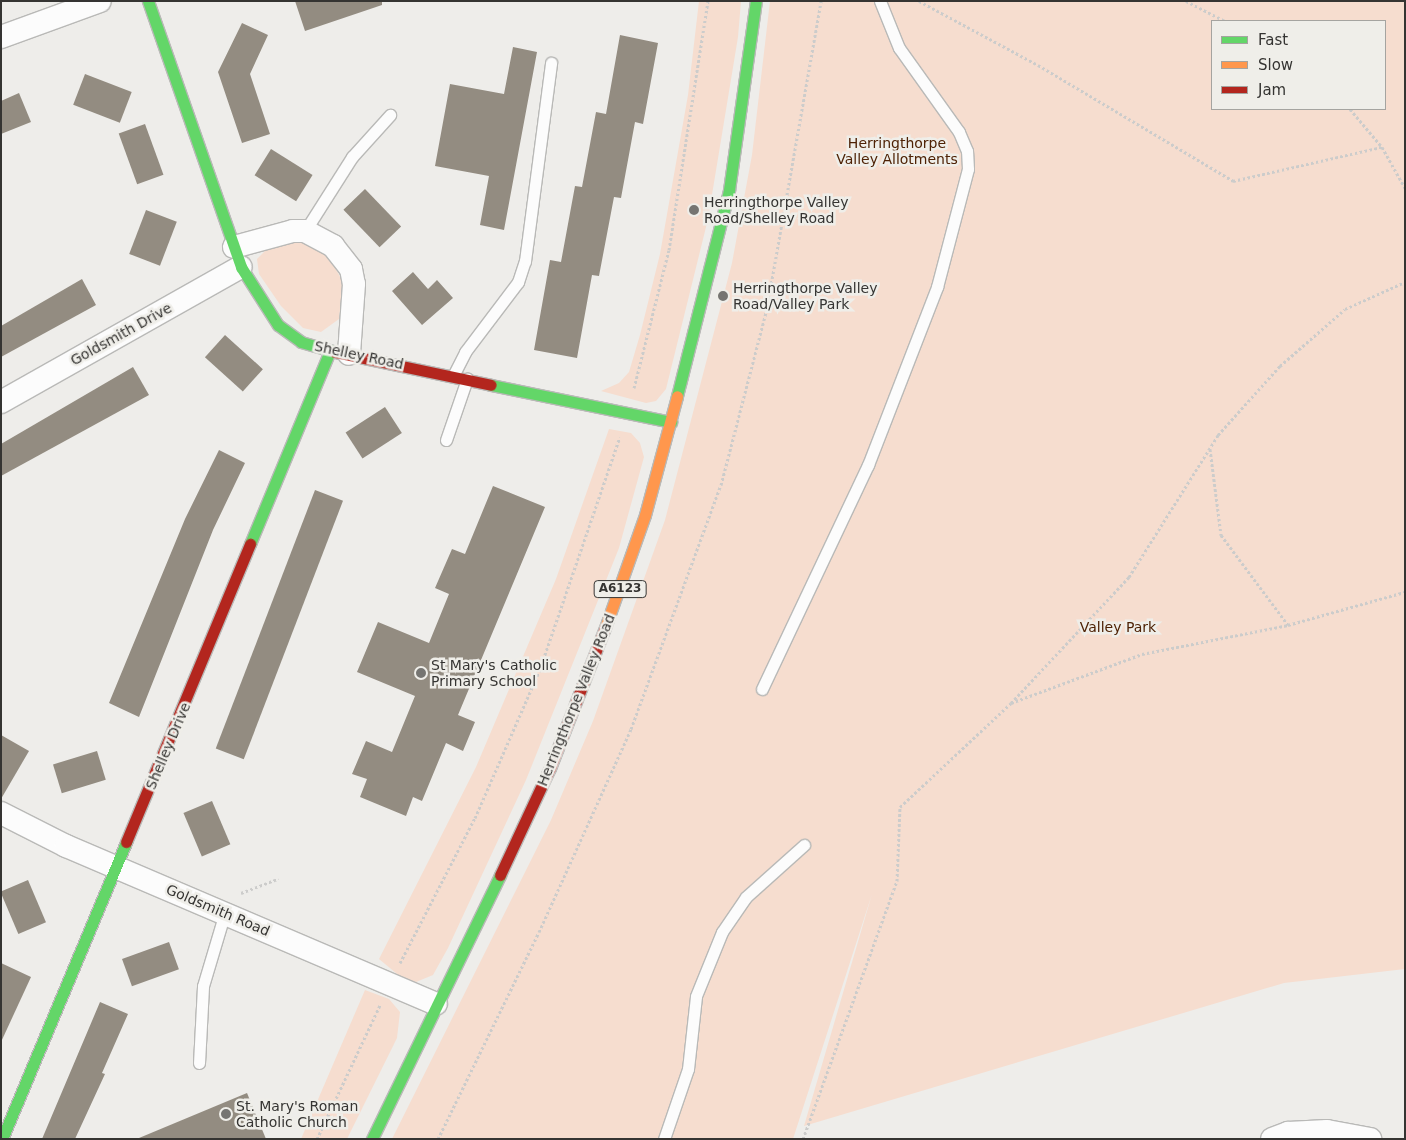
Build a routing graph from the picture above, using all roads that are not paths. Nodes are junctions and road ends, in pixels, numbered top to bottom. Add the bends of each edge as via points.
1 (100, 1) edge
2 (148, 1) edge
3 (756, 1) edge
4 (880, 1) edge
5 (1, 37) edge
6 (551, 63) dead end
7 (390, 115) dead end
8 (305, 231) junction
9 (237, 257) junction
10 (339, 353) junction
11 (454, 374) junction
12 (467, 377) junction
13 (1, 402) edge
14 (671, 422) junction
15 (446, 440) dead end
16 (762, 689) dead end
17 (1, 813) edge
18 (804, 845) dead end
19 (118, 868) junction
20 (225, 912) junction
21 (436, 1004) junction
22 (199, 1063) dead end
23 (2, 1139) edge
24 (372, 1139) edge
25 (664, 1139) edge
26 (1272, 1139) edge
27 (1370, 1139) edge

1 - 5 street
2 - 9 street, Shelley Road
3 - 14 street, Herringthorpe Valley Road / A6123 via 729,190 690,360
4 - 16 lane via 899,48 959,132 967,151 968,169 937,287 896,396 868,465
6 - 11 lane via 526,261 518,282 465,352
7 - 8 lane via 352,157
8 - 9 street, Goldsmith Drive via 279,232
8 - 10 street via 333,246 350,269 354,300
9 - 10 street, Shelley Road via 278,325 301,342
9 - 13 street, Goldsmith Drive
10 - 11 street, Shelley Road
10 - 19 street, Shelley Drive
11 - 12 street, Shelley Road
12 - 14 street, Shelley Road
12 - 15 lane
14 - 21 street, Herringthorpe Valley Road / A6123 via 645,515 586,681 507,861
17 - 19 street, Goldsmith Road
18 - 25 lane via 746,897 722,932 696,996 688,1069
19 - 20 street, Goldsmith Road
19 - 23 street, Shelley Drive
20 - 21 street, Goldsmith Road
20 - 22 lane via 203,986
21 - 24 street, Herringthorpe Valley Road / A6123
26 - 27 street via 1288,1133 1326,1131

